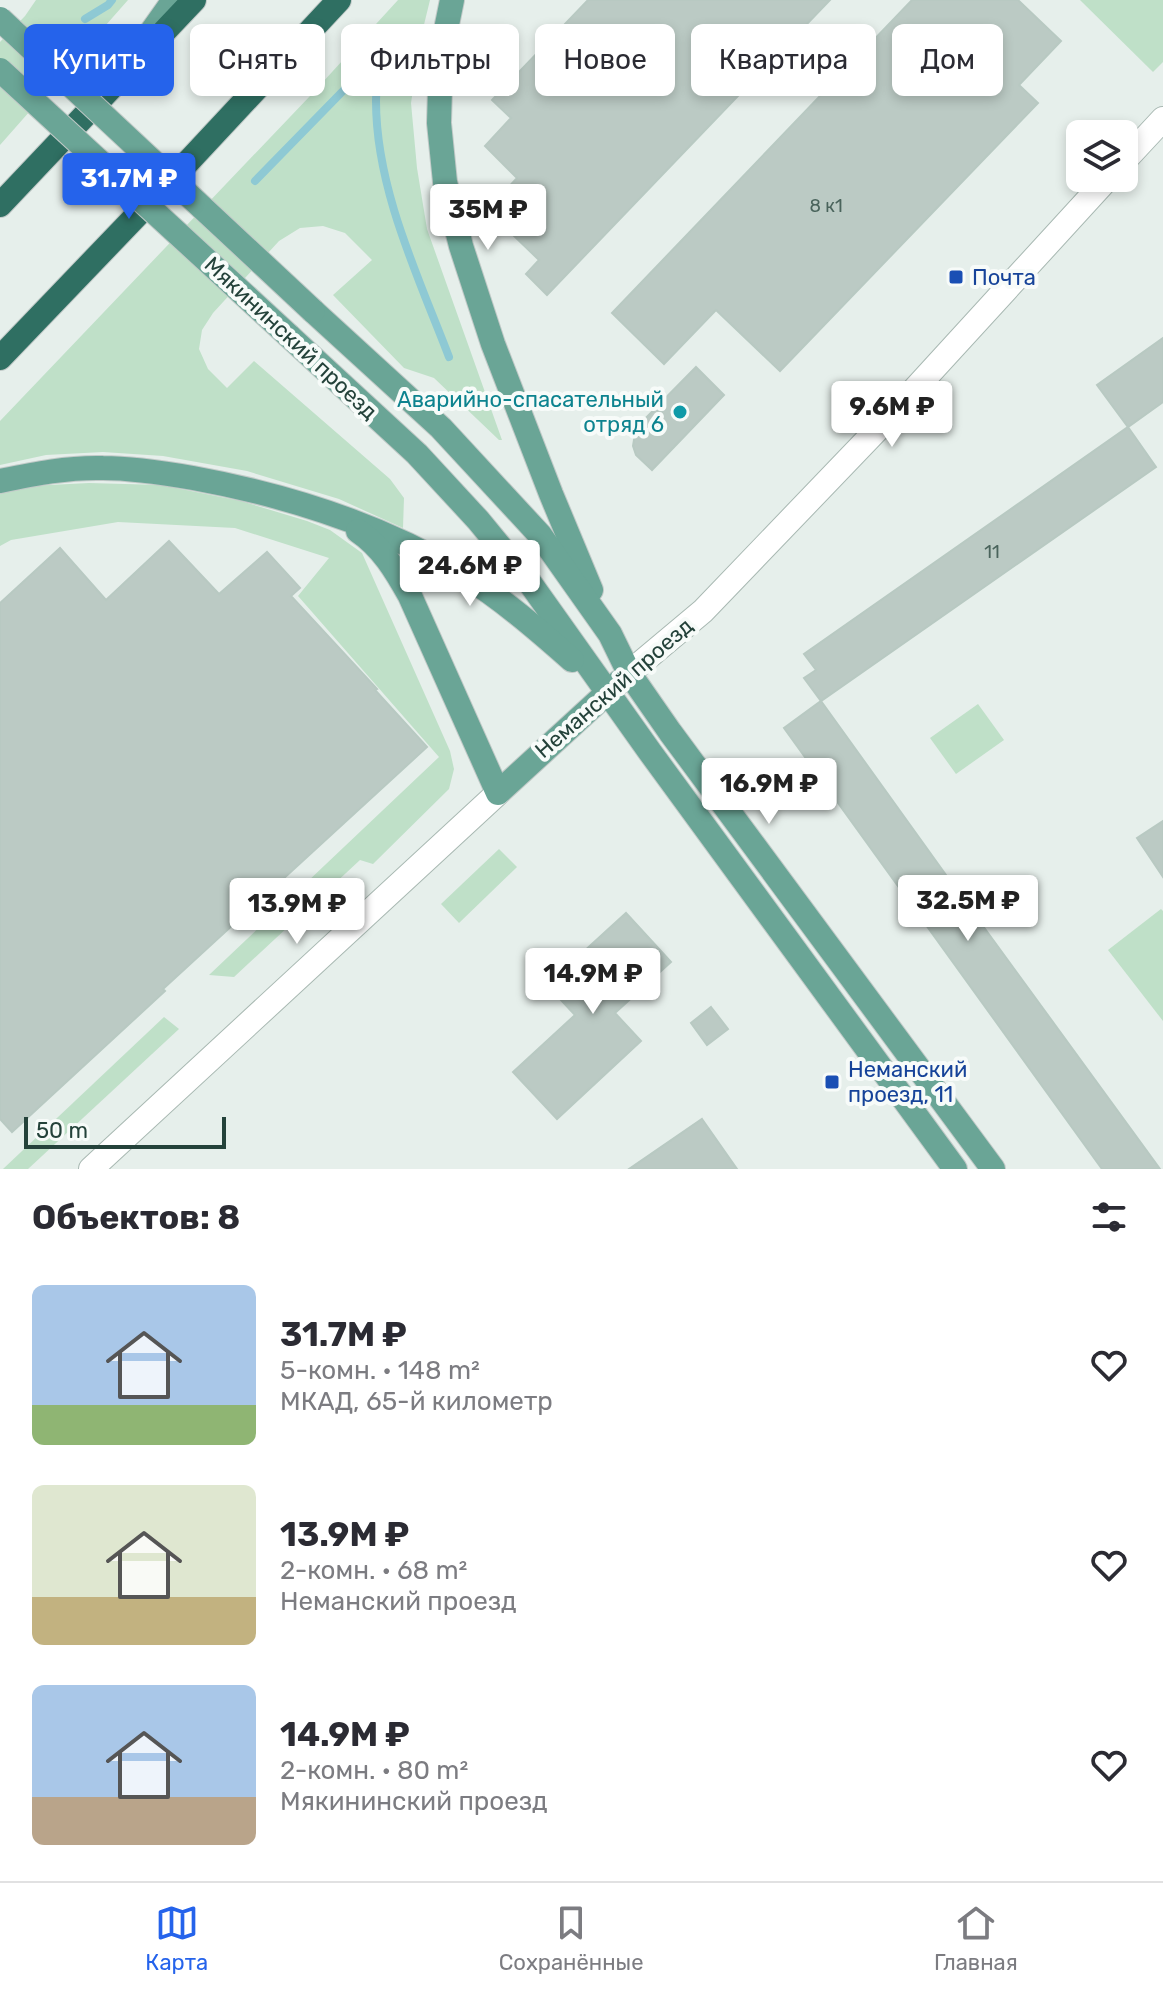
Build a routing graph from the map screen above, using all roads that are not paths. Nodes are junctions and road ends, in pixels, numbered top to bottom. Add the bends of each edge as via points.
1 (174, 0) edge
2 (194, 0) edge
3 (339, 0) edge
4 (452, 0) edge
5 (0, 19) edge
6 (157, 24) edge
7 (172, 24) edge
8 (0, 70) edge
9 (104, 96) edge
10 (1163, 119) edge
11 (1138, 146) edge
12 (1095, 192) edge
13 (0, 205) edge
14 (0, 358) edge
15 (0, 481) edge
16 (551, 494) junction
17 (337, 516) junction
18 (478, 520) junction
19 (540, 535) junction
20 (610, 634) junction
21 (629, 673) junction
22 (607, 692) junction
23 (498, 793) junction
24 (91, 1169) edge
25 (955, 1169) edge
26 (993, 1169) edge

1 - 6 main road
2 - 7 highway
3 - 14 highway
4 - 16 main road via 441,54 439,123 445,182 493,344
5 - 19 main road, Мякининский проезд, bridge via 441,428
8 - 18 main road, Мякининский проезд, bridge via 417,454
9 - 13 highway
10 - 11 street
12 - 21 street, Неманский проезд via 703,611
15 - 17 main road via 102,468 160,472 243,487
16 - 19 main road via 550,519
16 - 20 main road
17 - 22 main road via 463,574 521,616
17 - 23 main road via 371,540 396,571
18 - 19 main road via 516,545 527,545
18 - 22 main road, Мякининский проезд
19 - 20 main road, Мякининский проезд
20 - 21 main road, Мякининский проезд
21 - 22 main road, Неманский проезд
21 - 26 main road, Мякининский проезд
22 - 23 main road, Неманский проезд
22 - 25 main road, Мякининский проезд
23 - 24 street, Неманский проезд

